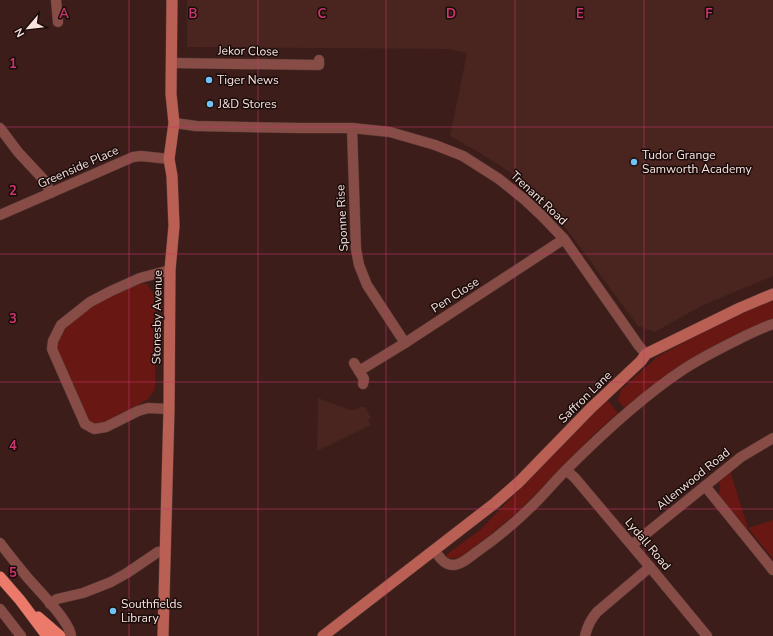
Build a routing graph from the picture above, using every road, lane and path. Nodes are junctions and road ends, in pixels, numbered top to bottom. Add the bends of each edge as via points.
1 (56, 0) edge
2 (172, 0) edge
3 (58, 22) dead end
4 (319, 60) dead end
5 (171, 63) junction
6 (174, 123) junction
7 (0, 128) edge
8 (352, 128) junction
9 (169, 159) junction
10 (51, 193) junction
11 (0, 215) edge
12 (564, 239) junction
13 (170, 270) junction
14 (773, 294) edge
15 (773, 324) edge
16 (405, 343) junction
17 (646, 354) junction
18 (363, 384) dead end
19 (169, 409) junction
20 (773, 438) edge
21 (566, 470) junction
22 (705, 486) junction
23 (0, 544) edge
24 (632, 545) junction
25 (434, 550) junction
26 (165, 551) junction
27 (650, 567) junction
28 (773, 570) edge
29 (0, 577) edge
30 (20, 600) junction
31 (50, 604) junction
32 (0, 609) edge
33 (21, 636) edge
34 (47, 636) edge
35 (60, 636) edge
36 (72, 636) edge
37 (164, 636) edge
38 (323, 636) edge
39 (585, 636) edge
40 (707, 636) edge

1 - 3 street
2 - 5 main road, Stonesby Avenue
4 - 5 street, Jekor Close via 319,65
5 - 6 main road, Stonesby Avenue
6 - 8 street, Trenant Road via 204,126
6 - 9 main road, Stonesby Avenue
7 - 10 street via 44,180
8 - 12 street, Trenant Road via 390,132 435,144 462,156 520,195
8 - 16 street, Sponne Rise via 356,249 359,265 367,285
9 - 10 street, Greenside Place via 133,157
9 - 13 main road, Stonesby Avenue via 174,226
10 - 11 street, Greenside Place
12 - 16 street, Pen Close
12 - 17 street, Trenant Road
13 - 19 main road, Stonesby Avenue
13 - 19 street via 140,278 90,302 61,325 52,349 86,424 94,429 106,427 148,408
14 - 17 main road, Saffron Lane
15 - 21 street via 725,346 684,369 624,415
16 - 18 street, Pen Close via 356,367 364,379
17 - 25 main road, Saffron Lane via 519,482
19 - 26 main road, Stonesby Avenue
20 - 22 street, Allenwood Road via 741,457
21 - 24 street, Lydall Road
21 - 25 street via 511,525 460,564 444,562
22 - 24 street, Allenwood Road
22 - 28 street
23 - 31 street
24 - 27 street, Lydall Road
25 - 38 main road, Saffron Lane
26 - 31 street via 158,552 111,582 83,593 57,599
26 - 37 main road, Stonesby Avenue
27 - 39 street via 597,612
27 - 40 street, Lydall Road
29 - 30 highway
30 - 34 highway
30 - 35 highway
31 - 36 street via 68,626
32 - 33 street

